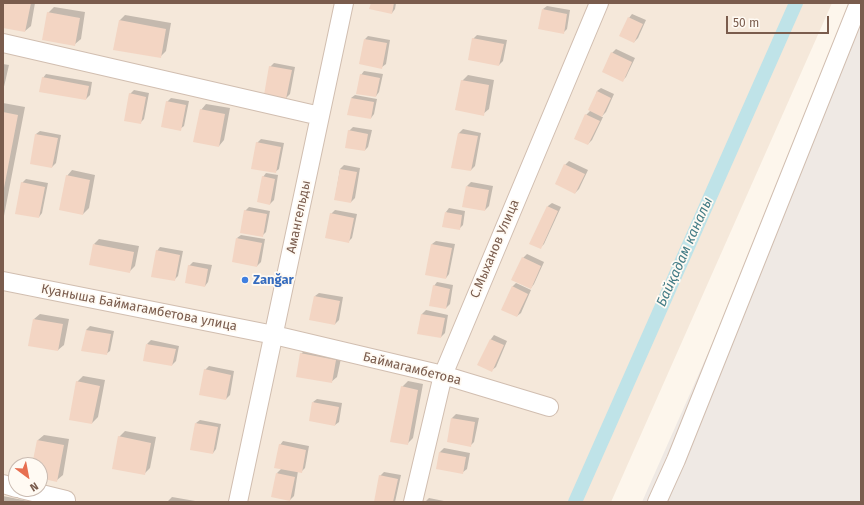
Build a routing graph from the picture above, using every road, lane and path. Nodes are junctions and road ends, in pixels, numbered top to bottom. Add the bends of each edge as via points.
1 (344, 3) edge
2 (599, 3) edge
3 (859, 3) edge
4 (3, 43) edge
5 (320, 116) junction
6 (3, 281) edge
7 (274, 335) junction
8 (443, 375) junction
9 (549, 407) dead end
10 (48, 496) edge
11 (66, 500) dead end
12 (238, 502) edge
13 (413, 502) edge
14 (657, 502) edge

1 - 5 street, Амангельды
2 - 8 street, С.Мыханов Улица
3 - 14 street
4 - 5 street
5 - 7 street, Амангельды
6 - 7 street, Куаныша Баймагамбетова улица
7 - 8 street, Баймагамбетова
7 - 12 street, Амангельды
8 - 9 street, Баймагамбетова
8 - 13 street, С.Мыханов Улица
10 - 11 street

